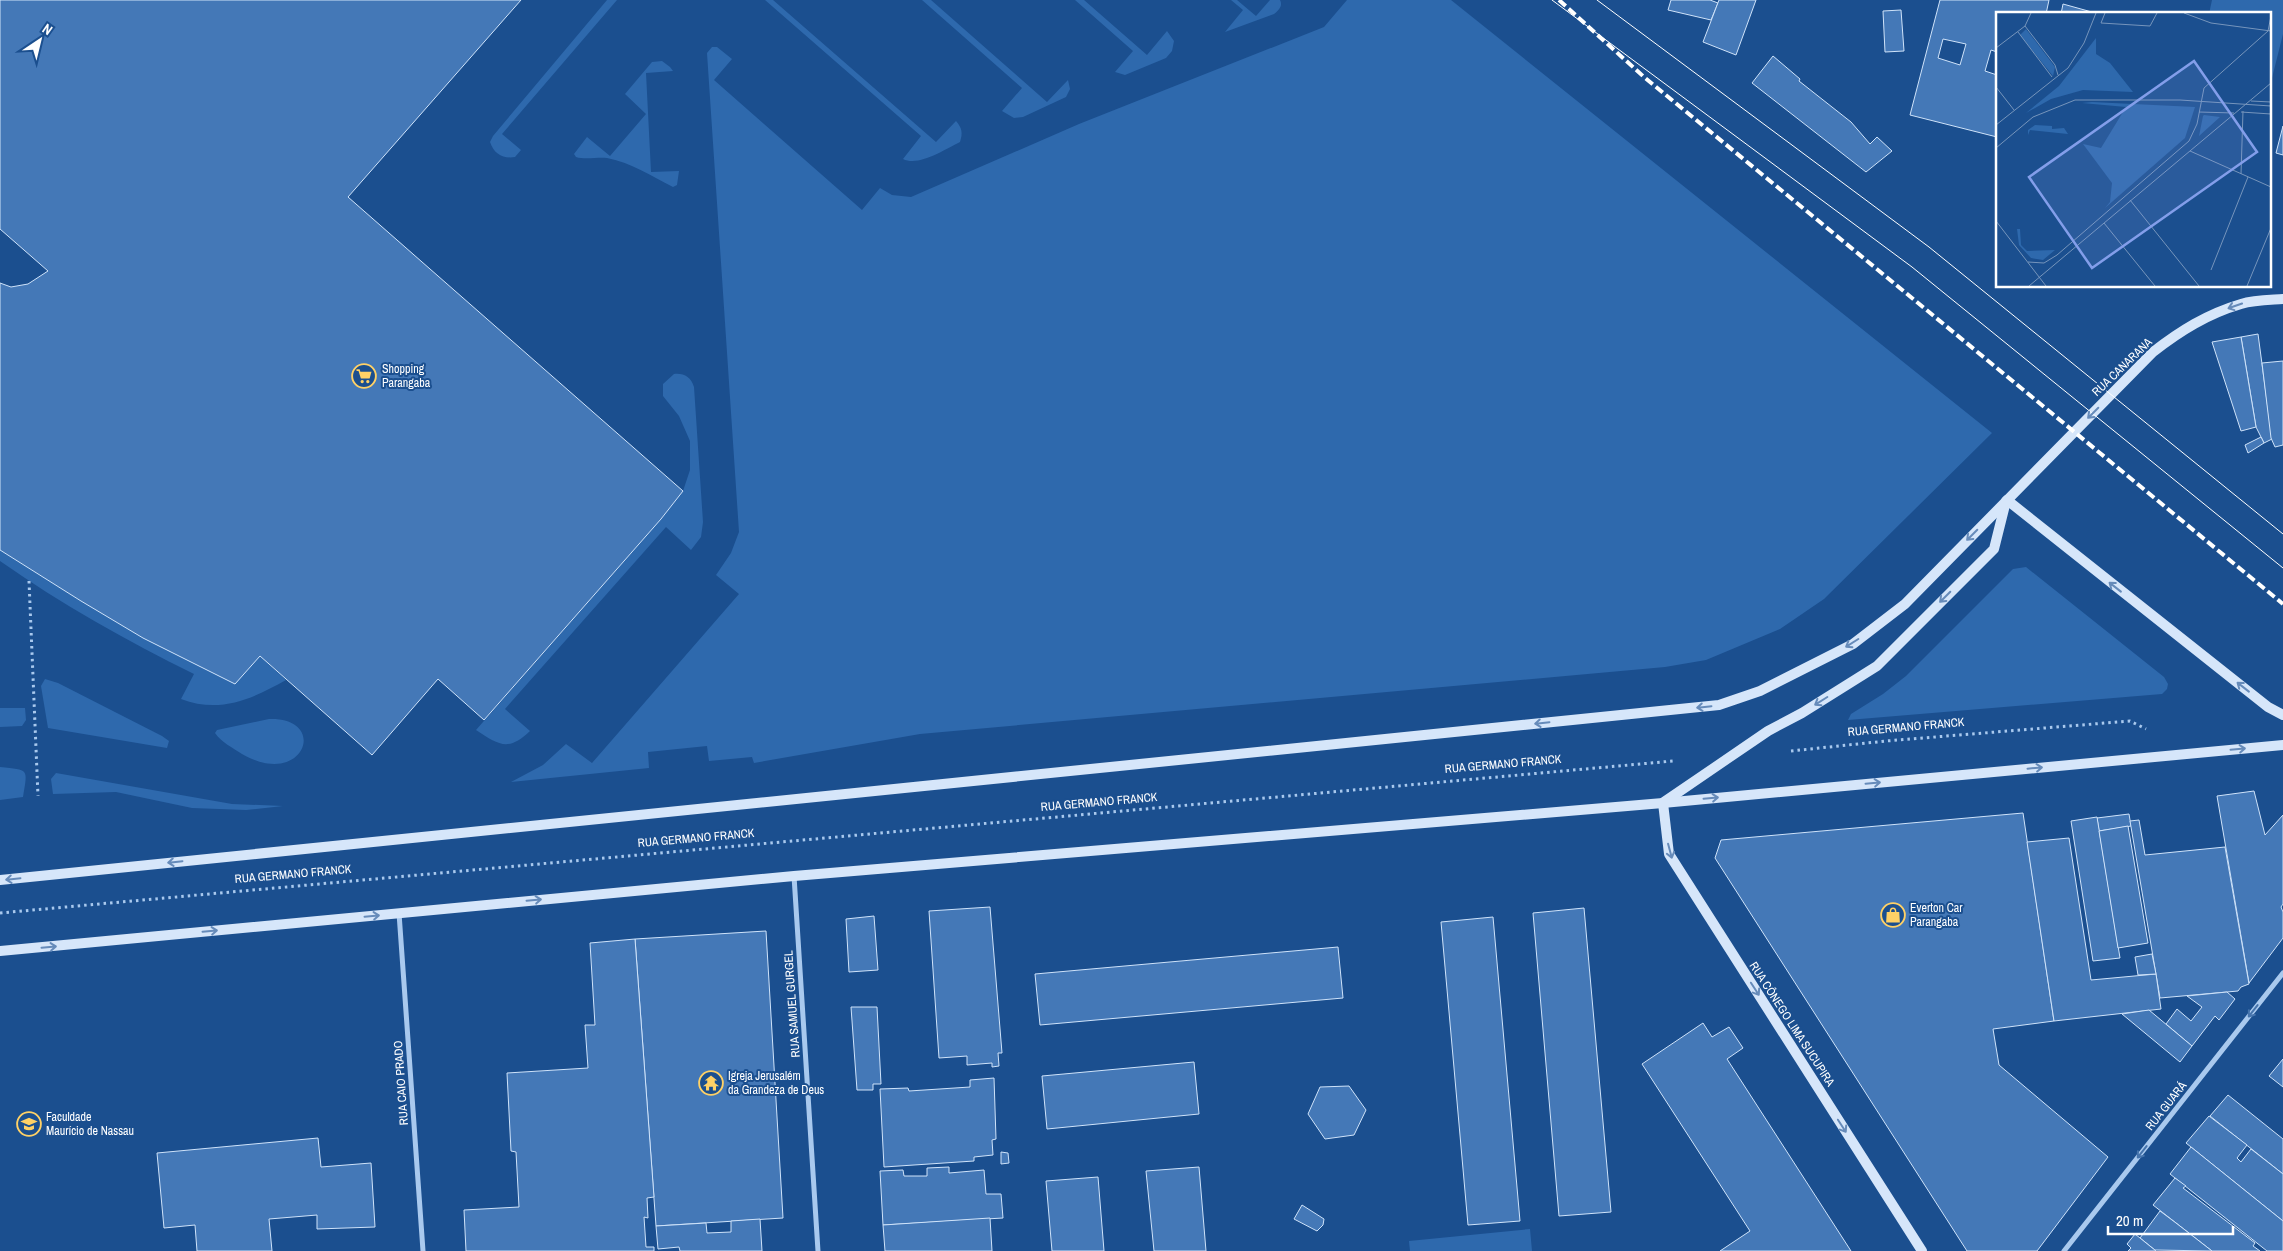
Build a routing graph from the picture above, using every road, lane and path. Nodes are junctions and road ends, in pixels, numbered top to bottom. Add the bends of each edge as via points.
1 (2283, 299) edge
2 (2006, 500) junction
3 (29, 581) dead end
4 (2283, 715) edge
5 (2283, 745) edge
6 (1787, 752) dead end
7 (2194, 753) junction
8 (1674, 761) dead end
9 (38, 796) dead end
10 (1663, 803) junction
11 (794, 876) junction
12 (0, 880) edge
13 (0, 913) edge
14 (399, 913) junction
15 (0, 951) edge
16 (2283, 972) edge
17 (423, 1251) edge
18 (818, 1251) edge
19 (1922, 1251) edge
20 (2064, 1251) edge

1 -> 2 main road, RUA CANARANA via 2242,304 2183,329 2153,352
4 -> 2 main road via 2268,707
2 -> 10 main road via 1994,548 1877,666 1768,731
2 -> 12 main road, RUA GERMANO FRANCK via 1904,604 1853,644 1760,691 1719,705
3 - 9 path
7 -> 5 main road
6 - 7 path, RUA GERMANO FRANCK via 2130,721
10 -> 7 main road
8 - 13 path, RUA GERMANO FRANCK
10 - 11 main road
10 -> 19 main road, RUA CÔNEGO LIMA SUCUPIRA via 1669,854
14 -> 11 main road
11 - 18 street, RUA SAMUEL GURGEL
15 -> 14 main road
14 - 17 street, RUA CAIO PRADO
16 -> 20 street, RUA GUARÁ

